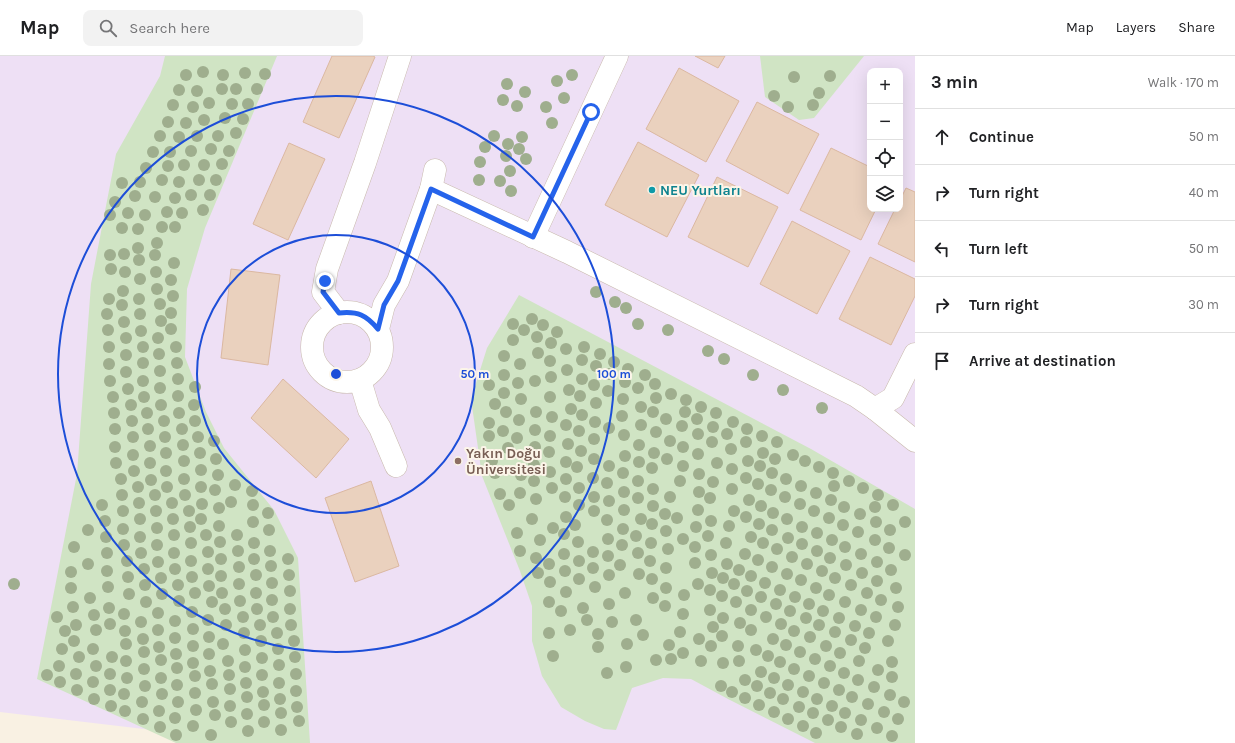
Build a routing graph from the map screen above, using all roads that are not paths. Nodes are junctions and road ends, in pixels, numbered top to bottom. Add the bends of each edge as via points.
1 (400, 56) edge
2 (617, 56) edge
3 (533, 237) junction
4 (339, 313) junction
5 (378, 329) junction
6 (915, 354) edge
7 (360, 380) junction
8 (875, 409) junction
9 (915, 441) edge
10 (396, 466) dead end

1 - 4 street via 327,269 323,292
2 - 3 street
3 - 5 street via 433,180 398,281 384,305
3 - 8 street via 856,396
4 - 5 street via 360,314
4 - 7 street via 320,324 314,334 313,356 317,367 326,376 348,383
5 - 7 street via 382,353 371,374
6 - 8 street via 893,398
7 - 10 street via 369,410 380,428
8 - 9 street

